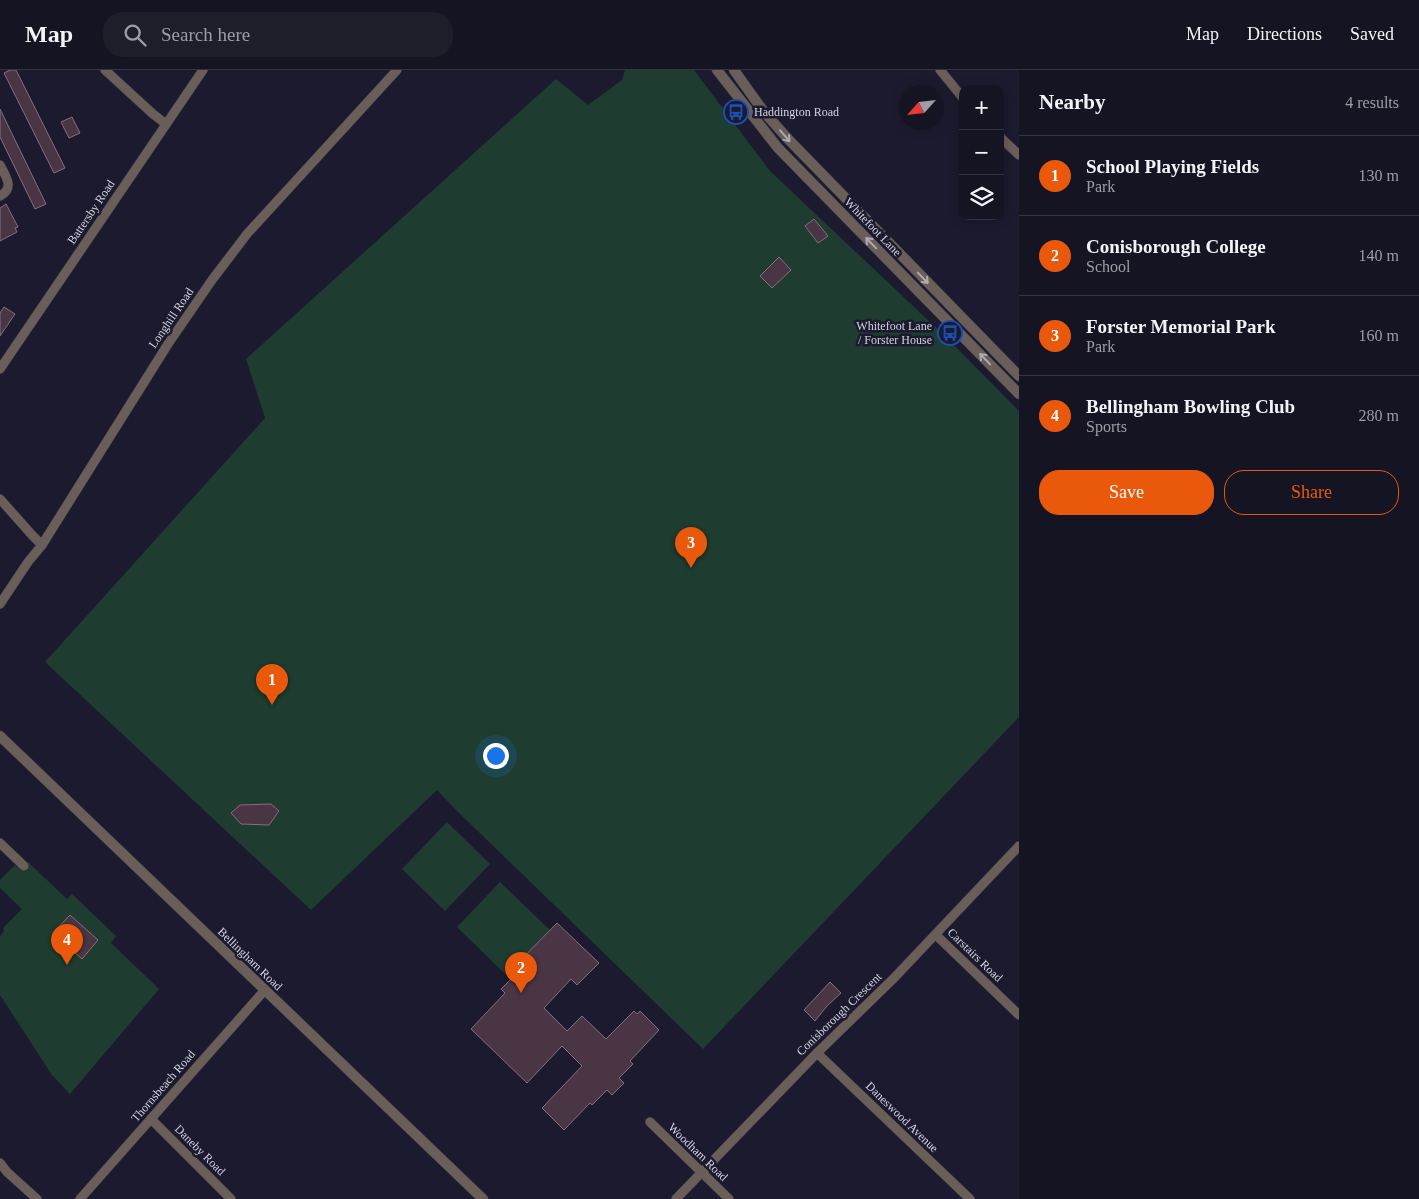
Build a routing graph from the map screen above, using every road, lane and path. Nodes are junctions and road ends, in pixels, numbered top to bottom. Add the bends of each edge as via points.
1 (105, 70) edge
2 (203, 70) edge
3 (397, 70) edge
4 (717, 70) edge
5 (734, 70) edge
6 (940, 70) edge
7 (959, 93) edge
8 (166, 124) junction
9 (1004, 141) edge
10 (1019, 155) edge
11 (0, 165) edge
12 (0, 196) edge
13 (0, 369) edge
14 (1019, 376) edge
15 (1019, 394) edge
16 (0, 499) edge
17 (42, 545) junction
18 (0, 604) edge
19 (0, 736) edge
20 (1019, 846) edge
21 (2, 849) edge
22 (24, 866) dead end
23 (936, 935) junction
24 (264, 990) junction
25 (1019, 1015) edge
26 (817, 1053) junction
27 (151, 1119) junction
28 (650, 1122) dead end
29 (0, 1163) edge
30 (702, 1172) junction
31 (37, 1199) edge
32 (80, 1199) edge
33 (232, 1199) edge
34 (483, 1199) edge
35 (676, 1199) edge
36 (729, 1199) edge
37 (970, 1199) edge

1 - 8 street
2 - 8 street, Battersby Road
3 - 17 street, Longhill Road via 247,234 212,280
15 -> 4 street, Whitefoot Lane via 778,148
5 -> 14 street, Whitefoot Lane via 789,140
6 - 7 street
8 - 13 street, Battersby Road
9 - 10 street
11 - 12 street via 8,183 6,192
16 - 17 street
17 - 18 street, Longhill Road
19 - 24 street, Bellingham Road
20 - 23 street, Conisborough Crescent
21 - 22 street
23 - 25 street, Carstairs Road
23 - 26 street, Conisborough Crescent
24 - 27 street, Thornsbeach Road
24 - 34 street, Bellingham Road
26 - 30 street, Conisborough Crescent
26 - 37 street, Daneswood Avenue
27 - 32 street, Thornsbeach Road
27 - 33 street, Daneby Road
28 - 30 street, Woodham Road
29 - 31 street
30 - 35 street, Conisborough Crescent
30 - 36 street, Woodham Road

